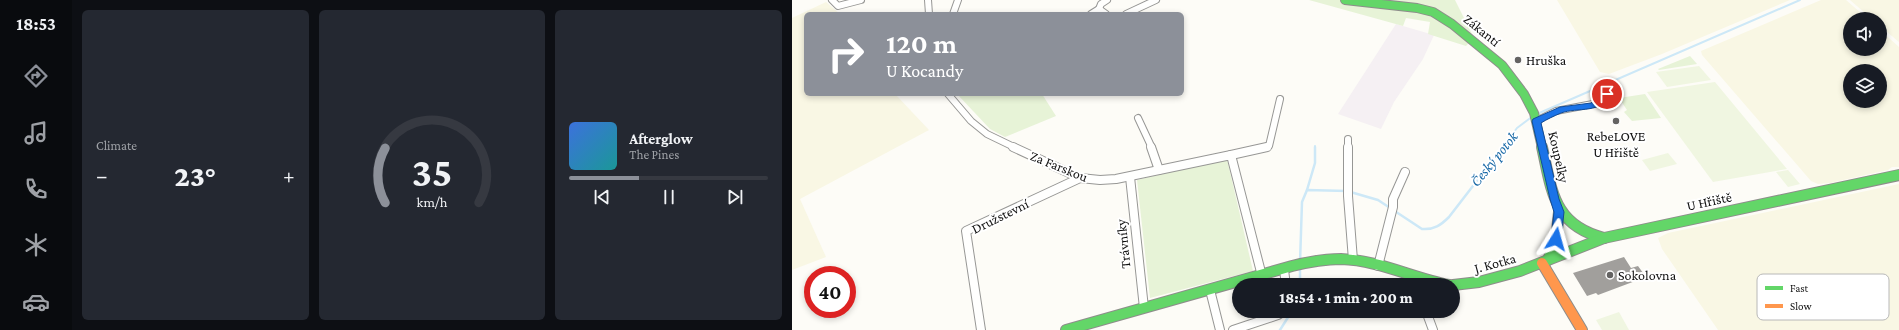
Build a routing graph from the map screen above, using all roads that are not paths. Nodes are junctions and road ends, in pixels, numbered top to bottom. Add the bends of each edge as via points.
1 (832, 0) edge
2 (861, 0) edge
3 (928, 0) edge
4 (958, 0) edge
5 (1107, 0) edge
6 (1156, 0) edge
7 (1345, 0) edge
8 (1426, 0) edge
9 (1099, 9) junction
10 (1425, 10) junction
11 (928, 12) edge
12 (954, 12) edge
13 (1094, 12) edge
14 (1103, 12) edge
15 (1130, 12) edge
16 (1607, 94) dead end
17 (950, 96) edge
18 (1280, 99) dead end
19 (1532, 108) joint
20 (1138, 118) dead end
21 (1536, 120) junction
22 (1348, 139) dead end
23 (1231, 155) junction
24 (1159, 170) junction
25 (1405, 172) dead end
26 (1899, 175) edge
27 (1130, 177) junction
28 (1080, 178) junction
29 (1559, 212) junction
30 (1604, 238) junction
31 (1353, 260) junction
32 (1545, 261) junction
33 (1378, 266) junction
34 (1286, 269) junction
35 (1262, 276) junction
36 (1286, 278) edge
37 (1409, 278) edge
38 (1460, 285) edge
39 (1210, 290) junction
40 (1144, 308) junction
41 (1269, 318) edge
42 (1429, 318) edge
43 (981, 330) edge
44 (1066, 330) edge
45 (1220, 330) edge
46 (1233, 330) edge
47 (1433, 330) edge
48 (1582, 330) edge

1 - 2 street via 838,6
3 - 11 street
4 - 12 street
5 - 9 street
6 - 15 street
7 - 10 main road, Zákantí
8 - 10 main road
9 - 13 street
9 - 14 street
10 - 19 main road, Zákantí via 1447,20 1502,65
16 - 21 street via 1593,105 1560,110
17 - 28 street, Za Farskou via 971,121 988,134
18 - 23 street via 1269,146
19 - 21 main road, Koupelky
20 - 24 street via 1150,142
21 - 29 main road, Koupelky
22 - 31 street via 1348,192
23 - 24 street
23 - 35 street
24 - 27 street, Za Farskou
25 - 33 street via 1393,199
26 - 30 main road, U Hřiště
27 - 28 street, Za Farskou via 1100,180
27 - 40 street, Trávníky
28 - 43 street, Družstevní via 966,231
29 - 30 main road, Koupelky via 1578,229
29 - 32 main road, Koupelky via 1556,239
30 - 32 main road
31 - 33 main road
31 - 34 main road via 1337,259
32 - 38 main road, J. Kotka via 1490,279
32 - 48 main road
33 - 37 main road
34 - 35 main road
34 - 36 street
35 - 39 main road
39 - 40 main road
39 - 45 street
40 - 44 main road
41 - 46 street
42 - 47 street

